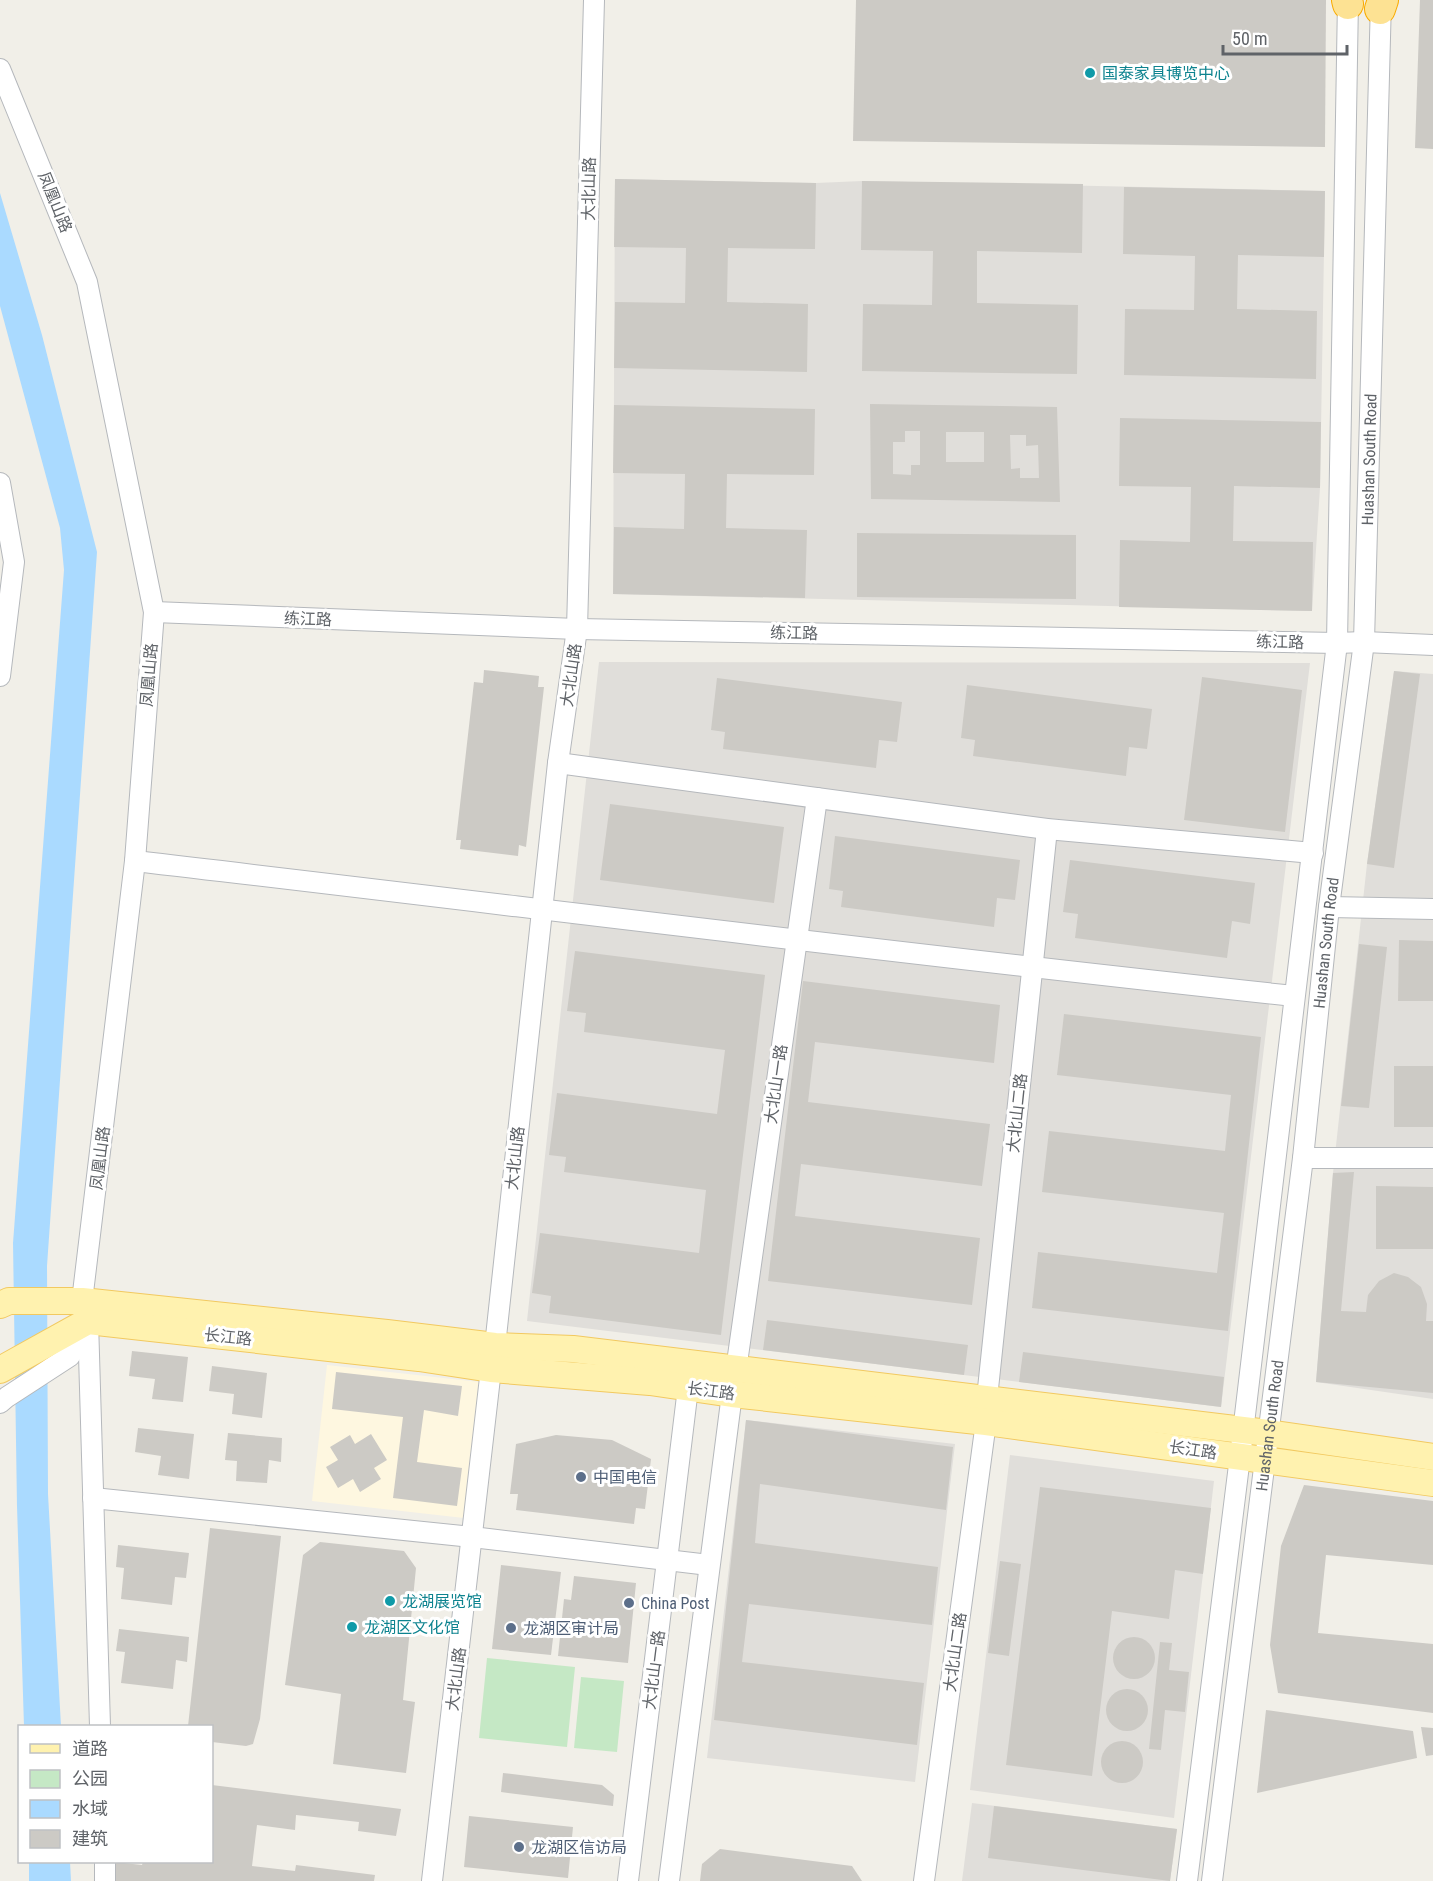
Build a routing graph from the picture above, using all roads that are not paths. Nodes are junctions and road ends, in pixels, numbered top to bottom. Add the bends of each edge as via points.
1 (594, 0) edge
2 (1348, 1) edge
3 (1381, 3) edge
4 (0, 69) edge
5 (0, 483) edge
6 (154, 612) junction
7 (577, 629) junction
8 (1364, 642) junction
9 (1337, 643) junction
10 (1433, 645) edge
11 (0, 676) edge
12 (558, 762) junction
13 (817, 798) junction
14 (1047, 829) junction
15 (1313, 853) junction
16 (135, 861) junction
17 (1329, 907) junction
18 (542, 908) junction
19 (1433, 909) edge
20 (797, 938) junction
21 (1032, 968) junction
22 (1294, 996) junction
23 (1303, 1158) junction
24 (1433, 1158) edge
25 (5, 1303) edge
26 (85, 1311) junction
27 (59, 1350) junction
28 (493, 1357) junction
29 (7, 1366) edge
30 (734, 1382) junction
31 (688, 1388) junction
32 (3, 1400) edge
33 (987, 1410) junction
34 (1250, 1440) junction
35 (1433, 1457) edge
36 (1266, 1460) junction
37 (1433, 1483) edge
38 (93, 1498) junction
39 (472, 1537) junction
40 (667, 1559) junction
41 (710, 1564) junction
42 (100, 1725) edge
43 (105, 1863) edge
44 (105, 1881) edge
45 (432, 1881) edge
46 (628, 1881) edge
47 (669, 1881) edge
48 (924, 1881) edge
49 (1187, 1881) edge
50 (1212, 1881) edge

1 - 7 street, 大北山路
2 - 9 street, Huashan South Road
3 - 8 street, Huashan South Road
4 - 6 street, 凤凰山路 via 87,282
5 - 11 street via 14,562
6 - 7 street, 练江路
6 - 16 street, 凤凰山路
7 - 9 street, 练江路
7 - 12 street, 大北山路
8 - 9 street, 练江路
8 - 10 street, 练江路
8 - 17 street, Huashan South Road
9 - 15 street, Huashan South Road
12 - 13 street
12 - 18 street, 大北山路
13 - 14 street
13 - 20 street, 大北山一路
14 - 15 street
14 - 21 street, 大北山二路
15 - 22 street, Huashan South Road
16 - 18 street
16 - 26 street, 凤凰山路
17 - 19 street
17 - 23 street, Huashan South Road
18 - 20 street
18 - 28 street, 大北山路
20 - 21 street
20 - 30 street, 大北山一路
21 - 22 street
21 - 33 street, 大北山二路
22 - 34 street, Huashan South Road
23 - 24 street
23 - 34 street, Huashan South Road
25 - 26 main road, 长江路 via 55,1300
26 - 27 main road
26 - 28 main road, 长江路 via 419,1358
26 - 38 street, 凤凰山路
27 - 29 main road
27 - 32 street
28 - 30 main road, 长江路 via 573,1349
28 - 31 main road, 长江路
28 - 39 street, 大北山路
30 - 31 main road, 长江路
30 - 33 main road, 长江路
30 - 41 street, 大北山一路
31 - 40 street, 大北山一路
33 - 34 main road, 长江路
33 - 48 street, 大北山二路
34 - 35 main road, 长江路
34 - 36 main road, 长江路
34 - 49 street, Huashan South Road
36 - 37 main road, 长江路
36 - 50 street, Huashan South Road
38 - 39 street
38 - 42 street, 凤凰山路
39 - 40 street
39 - 45 street, 大北山路
40 - 41 street
40 - 46 street, 大北山一路
41 - 47 street, 大北山一路
43 - 44 street

